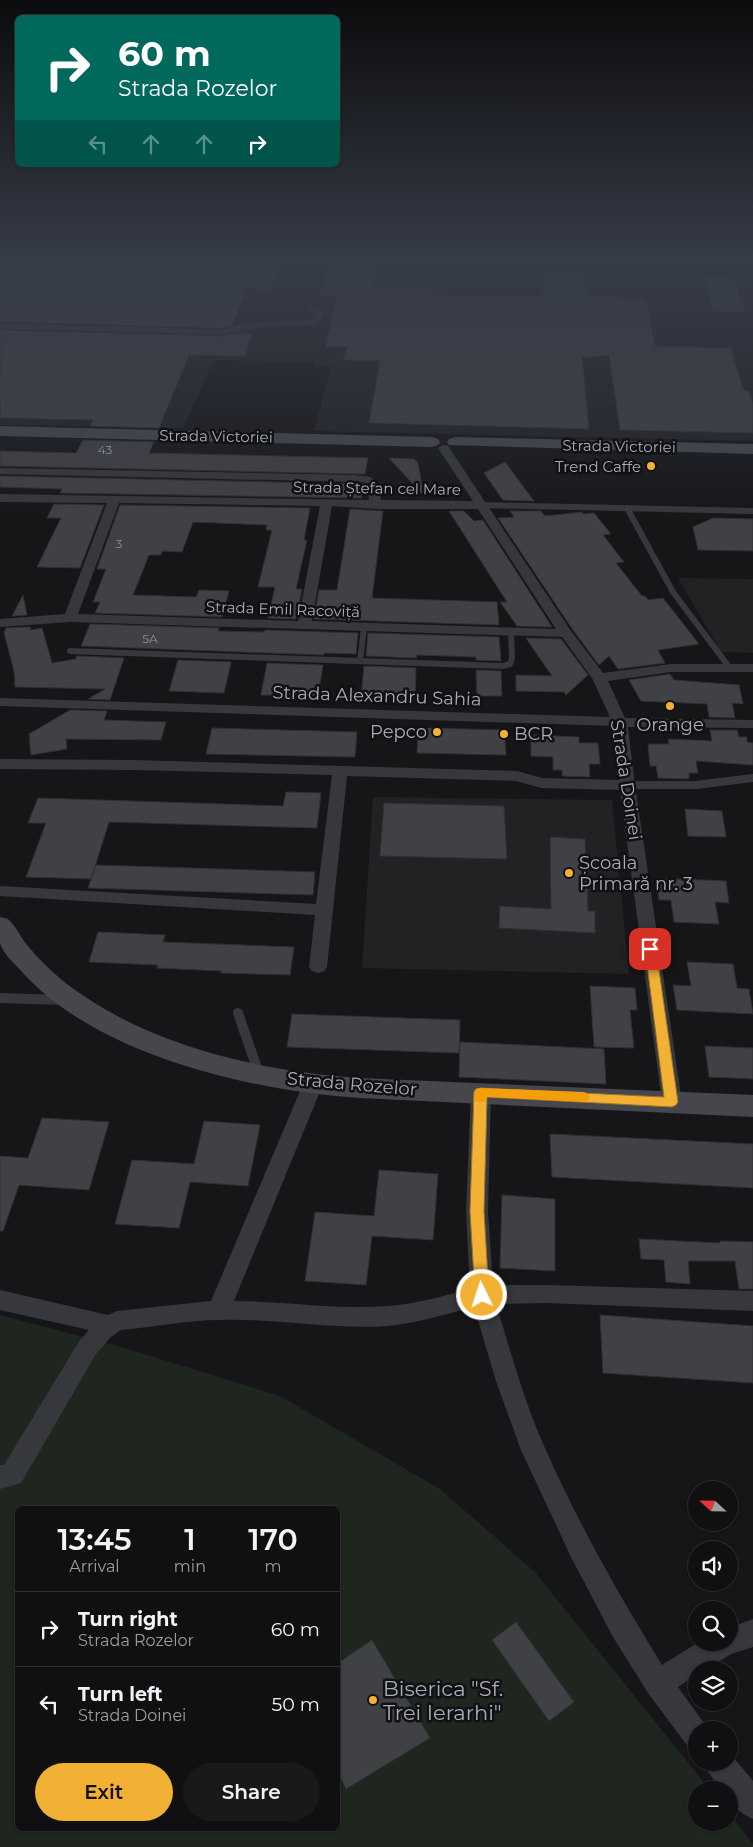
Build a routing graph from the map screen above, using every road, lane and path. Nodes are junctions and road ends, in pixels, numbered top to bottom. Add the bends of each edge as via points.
1 (0, 431) edge
2 (443, 444) junction
3 (753, 450) edge
4 (0, 471) edge
5 (93, 486) junction
6 (249, 489) junction
7 (0, 498) edge
8 (114, 500) junction
9 (326, 504) junction
10 (376, 505) junction
11 (481, 505) junction
12 (627, 508) junction
13 (753, 511) edge
14 (70, 618) junction
15 (0, 623) edge
16 (304, 626) junction
17 (364, 628) junction
18 (511, 632) junction
19 (566, 633) junction
20 (70, 651) dead end
21 (360, 661) junction
22 (729, 667) junction
23 (753, 668) edge
24 (599, 678) junction
25 (0, 702) edge
26 (620, 722) junction
27 (753, 724) edge
28 (0, 764) edge
29 (340, 770) junction
30 (753, 778) edge
31 (627, 785) junction
32 (0, 891) edge
33 (325, 910) junction
34 (0, 925) edge
35 (318, 967) dead end
36 (0, 998) edge
37 (69, 1001) junction
38 (238, 1013) dead end
39 (259, 1074) junction
40 (312, 1084) junction
41 (481, 1092) junction
42 (672, 1102) junction
43 (753, 1106) edge
44 (482, 1295) junction
45 (0, 1300) edge
46 (753, 1301) edge
47 (219, 1310) junction
48 (109, 1325) junction
49 (0, 1477) edge
50 (753, 1633) edge
51 (738, 1638) edge
52 (710, 1651) edge
53 (658, 1683) junction
54 (688, 1723) edge
55 (726, 1771) edge
56 (753, 1804) edge

1 - 2 main road, Strada Victoriei
2 - 3 main road, Strada Victoriei
2 - 11 street, Strada Doinei
4 - 5 street
5 - 6 street
5 - 7 street, Strada Ștefan cel Mare
5 - 8 street, Strada Ștefan cel Mare
6 - 8 street, Strada Ștefan cel Mare
6 - 9 street, Strada Ștefan cel Mare
6 - 10 street via 366,479 373,484
8 - 14 street
9 - 10 street, Strada Ștefan cel Mare
9 - 16 street
10 - 11 street, Strada Ștefan cel Mare
11 - 12 lane, Strada Ștefan cel Mare
11 - 19 street, Strada Doinei
12 - 13 lane, Strada Ștefan cel Mare
12 - 22 lane via 673,592
14 - 15 street, Strada Emil Racoviță
14 - 16 street, Strada Emil Racoviță
16 - 17 street, Strada Emil Racoviță
17 - 18 street, Strada Emil Racoviță
17 - 21 lane
18 - 19 street, Strada Emil Racoviță
18 - 21 lane via 512,658 510,664 503,666
19 - 24 street, Strada Doinei
20 - 21 lane
22 - 23 street
22 - 24 street via 671,668
24 - 26 street, Strada Doinei
25 - 26 street, Strada Alexandru Sahia
26 - 27 street, Strada Alexandru Sahia
26 - 31 street, Strada Doinei
28 - 29 street
29 - 31 street via 517,776 541,783
29 - 33 street
30 - 31 lane via 696,785
31 - 42 street, Strada Doinei
32 - 33 street
33 - 35 street
34 - 37 main road, Strada Rozelor via 12,946 31,967
36 - 37 lane
37 - 39 main road, Strada Rozelor via 104,1022 163,1047
38 - 39 lane
39 - 40 main road, Strada Rozelor
40 - 41 main road, Strada Rozelor
40 - 47 street
41 - 42 main road, Strada Rozelor
41 - 44 street via 477,1211
42 - 43 main road, Strada Rozelor
44 - 46 street
44 - 47 street via 423,1311 388,1316
44 - 53 street via 533,1450 580,1548
45 - 48 street
47 - 48 street via 130,1319
48 - 49 street via 88,1347 12,1475
50 - 51 street
52 - 53 street
53 - 54 street
55 - 56 street

